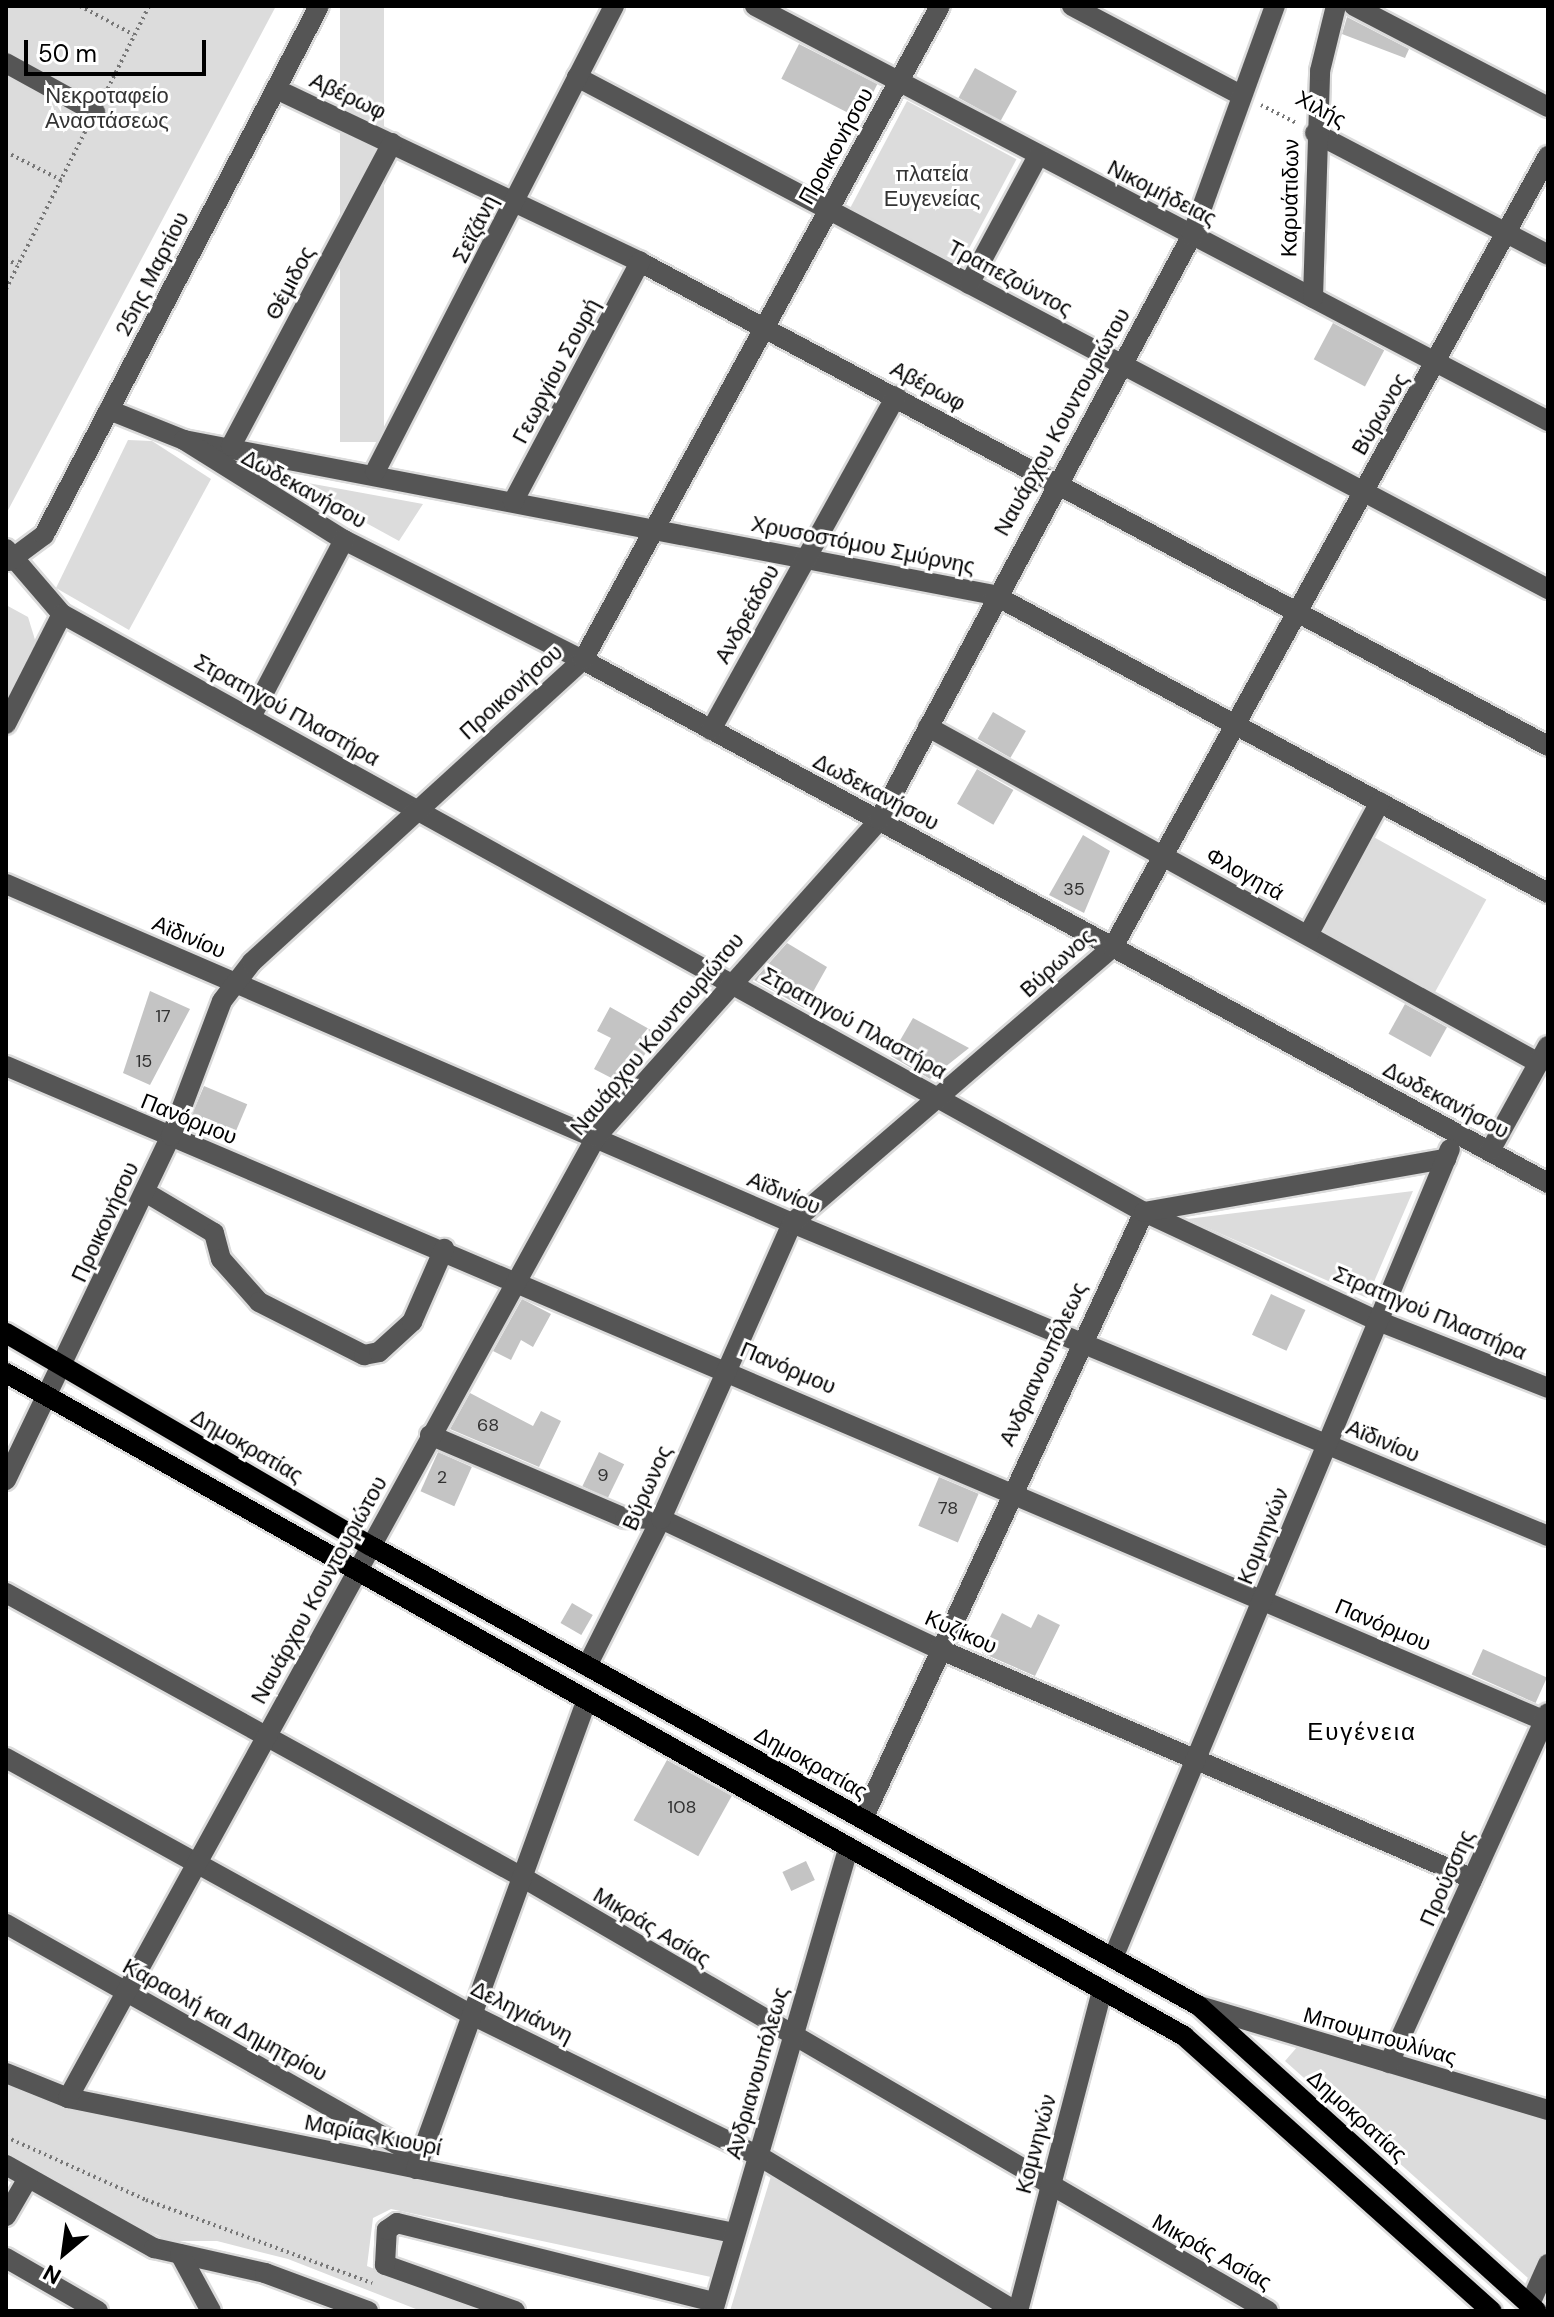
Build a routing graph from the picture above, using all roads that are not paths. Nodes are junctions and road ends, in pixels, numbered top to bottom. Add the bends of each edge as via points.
1 (319, 6) edge
2 (614, 6) edge
3 (755, 6) edge
4 (940, 6) edge
5 (1072, 6) edge
6 (1275, 6) edge
7 (1336, 6) edge
8 (1354, 6) edge
9 (6, 63) edge
10 (577, 77) junction
11 (898, 84) junction
12 (276, 89) junction
13 (1241, 95) junction
14 (1548, 107) edge
15 (95, 112) road end
16 (1315, 133) junction
17 (392, 143) junction
18 (1038, 156) junction
19 (1548, 156) edge
20 (517, 199) junction
21 (828, 210) junction
22 (1507, 233) junction
23 (1192, 235) junction
24 (1548, 255) edge
25 (640, 262) junction
26 (969, 284) junction
27 (1313, 298) junction
28 (765, 330) junction
29 (1121, 364) junction
30 (1436, 364) junction
31 (896, 396) junction
32 (109, 410) junction
33 (1548, 421) edge
34 (184, 440) junction
35 (231, 446) junction
36 (375, 472) junction
37 (1057, 482) junction
38 (1363, 491) junction
39 (513, 502) junction
40 (656, 529) junction
41 (344, 540) junction
42 (10, 556) edge
43 (805, 558) junction
44 (1548, 589) edge
45 (994, 595) junction
46 (1298, 613) junction
47 (62, 614) junction
48 (583, 660) junction
49 (251, 717) junction
50 (6, 724) edge
51 (1236, 725) junction
52 (928, 727) junction
53 (711, 730) junction
54 (1548, 746) edge
55 (1380, 802) junction
56 (415, 810) junction
57 (879, 820) junction
58 (1164, 857) junction
59 (6, 884) edge
60 (1548, 893) edge
61 (1308, 935) junction
62 (1113, 947) junction
63 (731, 981) junction
64 (235, 983) junction
65 (1543, 1054) edge
66 (6, 1066) edge
67 (940, 1097) junction
68 (1456, 1133) junction
69 (171, 1136) junction
70 (596, 1137) junction
71 (1490, 1151) junction
72 (1446, 1159) junction
73 (1548, 1183) edge
74 (145, 1192) junction
75 (1144, 1212) junction
76 (792, 1223) junction
77 (444, 1249) junction
78 (514, 1277) junction
79 (1378, 1321) junction
80 (6, 1333) edge
81 (1080, 1342) junction
82 (65, 1367) junction
83 (727, 1368) junction
84 (6, 1373) edge
85 (1548, 1388) edge
86 (50, 1398) junction
87 (430, 1435) junction
88 (1327, 1443) junction
89 (6, 1480) edge
90 (1010, 1491) junction
91 (661, 1519) junction
92 (1548, 1536) edge
93 (371, 1546) junction
94 (356, 1572) junction
95 (6, 1593) edge
96 (1263, 1599) junction
97 (939, 1649) junction
98 (587, 1666) junction
99 (586, 1701) junction
100 (1547, 1718) edge
101 (266, 1736) junction
102 (6, 1758) edge
103 (1196, 1759) junction
104 (863, 1819) junction
105 (848, 1848) junction
106 (197, 1862) junction
107 (522, 1877) junction
108 (1473, 1879) junction
109 (6, 1924) edge
110 (1113, 1958) junction
111 (1102, 1990) junction
112 (126, 1992) junction
113 (1199, 2006) junction
114 (472, 2015) junction
115 (792, 2039) junction
116 (1389, 2063) junction
117 (6, 2073) edge
118 (68, 2098) junction
119 (1548, 2110) edge
120 (759, 2156) junction
121 (418, 2163) junction
122 (6, 2165) edge
123 (28, 2178) junction
124 (1048, 2187) junction
125 (6, 2216) edge
126 (734, 2233) junction
127 (180, 2254) junction
128 (6, 2258) edge
129 (1548, 2264) edge
130 (714, 2306) edge
131 (1534, 2307) edge
132 (98, 2311) edge
133 (211, 2311) edge
134 (368, 2311) edge
135 (515, 2311) edge
136 (1016, 2311) edge
137 (1268, 2311) edge
138 (1492, 2311) edge

1 - 12 street, 25ης Μαρτίου
2 - 10 street, Σεϊζάνη
3 - 11 street, Νικομήδειας
4 - 11 street, Προικονήσου
5 - 13 street
6 - 13 street, Ναυάρχου Κουντουριώτου
7 - 16 street, Καρυάτιδων
8 - 14 street
9 - 15 street
10 - 20 street, Σεϊζάνη
10 - 21 street, Τραπεζούντος
11 - 18 street, Νικομήδειας
11 - 21 street, Προικονήσου
12 - 17 street, Αβέρωφ
12 - 32 street, 25ης Μαρτίου
13 - 23 street, Ναυάρχου Κουντουριώτου
16 - 22 street, Χιλής
16 - 27 street, Καρυάτιδων
17 - 20 street, Αβέρωφ
17 - 35 street, Θέμιδος
18 - 23 street, Νικομήδειας
18 - 26 street
19 - 22 street, Βύρωνος
20 - 25 street, Αβέρωφ
20 - 36 street, Σεϊζάνη
21 - 26 street, Τραπεζούντος
21 - 28 street, Προικονήσου
22 - 24 street, Χιλής
22 - 30 street, Βύρωνος
23 - 27 street, Νικομήδειας
23 - 29 street, Ναυάρχου Κουντουριώτου
25 - 28 street, Αβέρωφ
25 - 39 street, Γεωργίου Σουρή
26 - 29 street, Τραπεζούντος
27 - 30 street, Νικομήδειας
28 - 31 street, Αβέρωφ
28 - 40 street, Προικονήσου
29 - 37 street, Ναυάρχου Κουντουριώτου
29 - 38 street, Τραπεζούντος
30 - 33 street, Νικομήδειας
30 - 38 street, Βύρωνος
31 - 37 street, Αβέρωφ
31 - 43 street, Ανδρεάδου
32 - 34 street, Χρυσοστόμου Σμύρνης
32 - 42 street, 25ης Μαρτίου via 44,535
34 - 35 street, Χρυσοστόμου Σμύρνης
34 - 41 street, Δωδεκανήσου
35 - 36 street, Χρυσοστόμου Σμύρνης
36 - 39 street, Χρυσοστόμου Σμύρνης
37 - 45 street, Ναυάρχου Κουντουριώτου
37 - 46 street, Αβέρωφ
38 - 44 street, Τραπεζούντος
38 - 46 street, Βύρωνος
39 - 40 street, Χρυσοστόμου Σμύρνης
40 - 43 street, Χρυσοστόμου Σμύρνης
40 - 48 street, Προικονήσου
41 - 48 street, Δωδεκανήσου
41 - 49 street
42 - 47 street, Στρατηγού Πλαστήρα
43 - 45 street, Χρυσοστόμου Σμύρνης
43 - 53 street, Ανδρεάδου
45 - 51 street, Χρυσοστόμου Σμύρνης
45 - 52 street, Ναυάρχου Κουντουριώτου
46 - 51 street, Βύρωνος
46 - 54 street, Αβέρωφ
47 - 49 street, Στρατηγού Πλαστήρα
47 - 50 street
48 - 53 street, Δωδεκανήσου
48 - 56 street, Προικονήσου
49 - 56 street, Στρατηγού Πλαστήρα
51 - 55 street, Χρυσοστόμου Σμύρνης
51 - 58 street, Βύρωνος
52 - 57 street, Ναυάρχου Κουντουριώτου
52 - 58 street, Φλογητά
53 - 57 street, Δωδεκανήσου
55 - 60 street, Χρυσοστόμου Σμύρνης
55 - 61 street
56 - 63 street, Στρατηγού Πλαστήρα
56 - 64 street, Προικονήσου
57 - 62 street, Δωδεκανήσου
57 - 63 street, Ναυάρχου Κουντουριώτου
58 - 61 street, Φλογητά
58 - 62 street, Βύρωνος
59 - 64 street, Αϊδινίου
61 - 65 street, Φλογητά
62 - 67 street, Βύρωνος
62 - 68 street, Δωδεκανήσου
63 - 67 street, Στρατηγού Πλαστήρα
63 - 70 street, Ναυάρχου Κουντουριώτου
64 - 69 street, Προικονήσου via 210,1024
64 - 70 street, Αϊδινίου
65 - 71 street
66 - 69 street, Πανόρμου
67 - 75 street, Στρατηγού Πλαστήρα
67 - 76 street, Βύρωνος
68 - 71 street, Δωδεκανήσου
68 - 72 street, Κομνηνών
69 - 74 street, Προικονήσου
69 - 77 street, Πανόρμου
70 - 76 street, Αϊδινίου
70 - 78 street, Ναυάρχου Κουντουριώτου
71 - 73 street, Δωδεκανήσου
72 - 75 street
72 - 79 street, Κομνηνών
74 - 77 street via 214,1233 221,1259 259,1302 364,1355 379,1352 412,1322
74 - 82 street, Προικονήσου
75 - 79 street, Στρατηγού Πλαστήρα
75 - 81 street, Ανδριανουπόλεως
76 - 81 street, Αϊδινίου
76 - 83 street, Βύρωνος
77 - 78 street, Πανόρμου
78 - 83 street, Πανόρμου
78 - 87 street, Ναυάρχου Κουντουριώτου
79 - 85 street, Στρατηγού Πλαστήρα
79 - 88 street, Κομνηνών
80 - 82 main road, Δημοκρατίας
81 - 88 street, Αϊδινίου
81 - 90 street, Ανδριανουπόλεως
82 - 86 street, Προικονήσου
82 - 93 main road, Δημοκρατίας
83 - 90 street, Πανόρμου
83 - 91 street, Βύρωνος
84 - 86 main road
86 - 89 street, Προικονήσου
86 - 94 main road
87 - 91 street, Κυζίκου via 625,1518
87 - 93 street, Ναυάρχου Κουντουριώτου
88 - 92 street, Αϊδινίου
88 - 96 street, Κομνηνών
90 - 96 street, Πανόρμου
90 - 97 street, Ανδριανουπόλεως
91 - 97 street, Κυζίκου
91 - 98 street, Βύρωνος
93 - 94 street, Ναυάρχου Κουντουριώτου
93 - 98 main road, Δημοκρατίας
94 - 99 main road
94 - 101 street, Ναυάρχου Κουντουριώτου
95 - 101 street, Μικράς Ασίας
96 - 100 street, Πανόρμου
96 - 103 street, Κομνηνών
97 - 103 street, Κυζίκου
97 - 104 street, Ανδριανουπόλεως
98 - 104 main road, Δημοκρατίας
99 - 105 main road
99 - 107 street
100 - 108 street, Προύσσης
101 - 106 street, Ναυάρχου Κουντουριώτου
101 - 107 street, Μικράς Ασίας
102 - 106 street, Δεληγιάννη
103 - 108 street, Κυζίκου
103 - 110 street, Κομνηνών
104 - 110 main road, Δημοκρατίας
105 - 111 main road
105 - 115 street, Ανδριανουπόλεως
106 - 112 street, Ναυάρχου Κουντουριώτου
106 - 114 street, Δεληγιάννη
107 - 114 street
107 - 115 street, Μικράς Ασίας
108 - 116 street, Προύσσης
109 - 112 street, Καραολή και Δημητρίου
110 - 113 main road, Δημοκρατίας
111 - 124 street, Κομνηνών
111 - 138 main road via 1211,2058
112 - 118 street, Ναυάρχου Κουντουριώτου
112 - 121 street, Καραολή και Δημητρίου
113 - 116 street, Μπουμπουλίνας
113 - 131 main road, Δημοκρατίας
114 - 120 street, Δεληγιάννη
114 - 121 street
115 - 120 street, Ανδριανουπόλεως
115 - 124 street, Μικράς Ασίας
116 - 119 street, Μπουμπουλίνας
117 - 118 street, Μαρίας Κιουρί
118 - 121 street, Μαρίας Κιουρί
120 - 126 street, Ανδριανουπόλεως
120 - 136 street, Δεληγιάννη
121 - 126 street, Μαρίας Κιουρί
122 - 123 street
123 - 125 street
123 - 127 street via 128,2236
124 - 136 street, Κομνηνών
124 - 137 street, Μικράς Ασίας
126 - 130 street, Ανδριανουπόλεως
127 - 133 street
127 - 134 street via 265,2273
128 - 132 street
129 - 131 street
130 - 135 street via 397,2223 387,2230 385,2265

